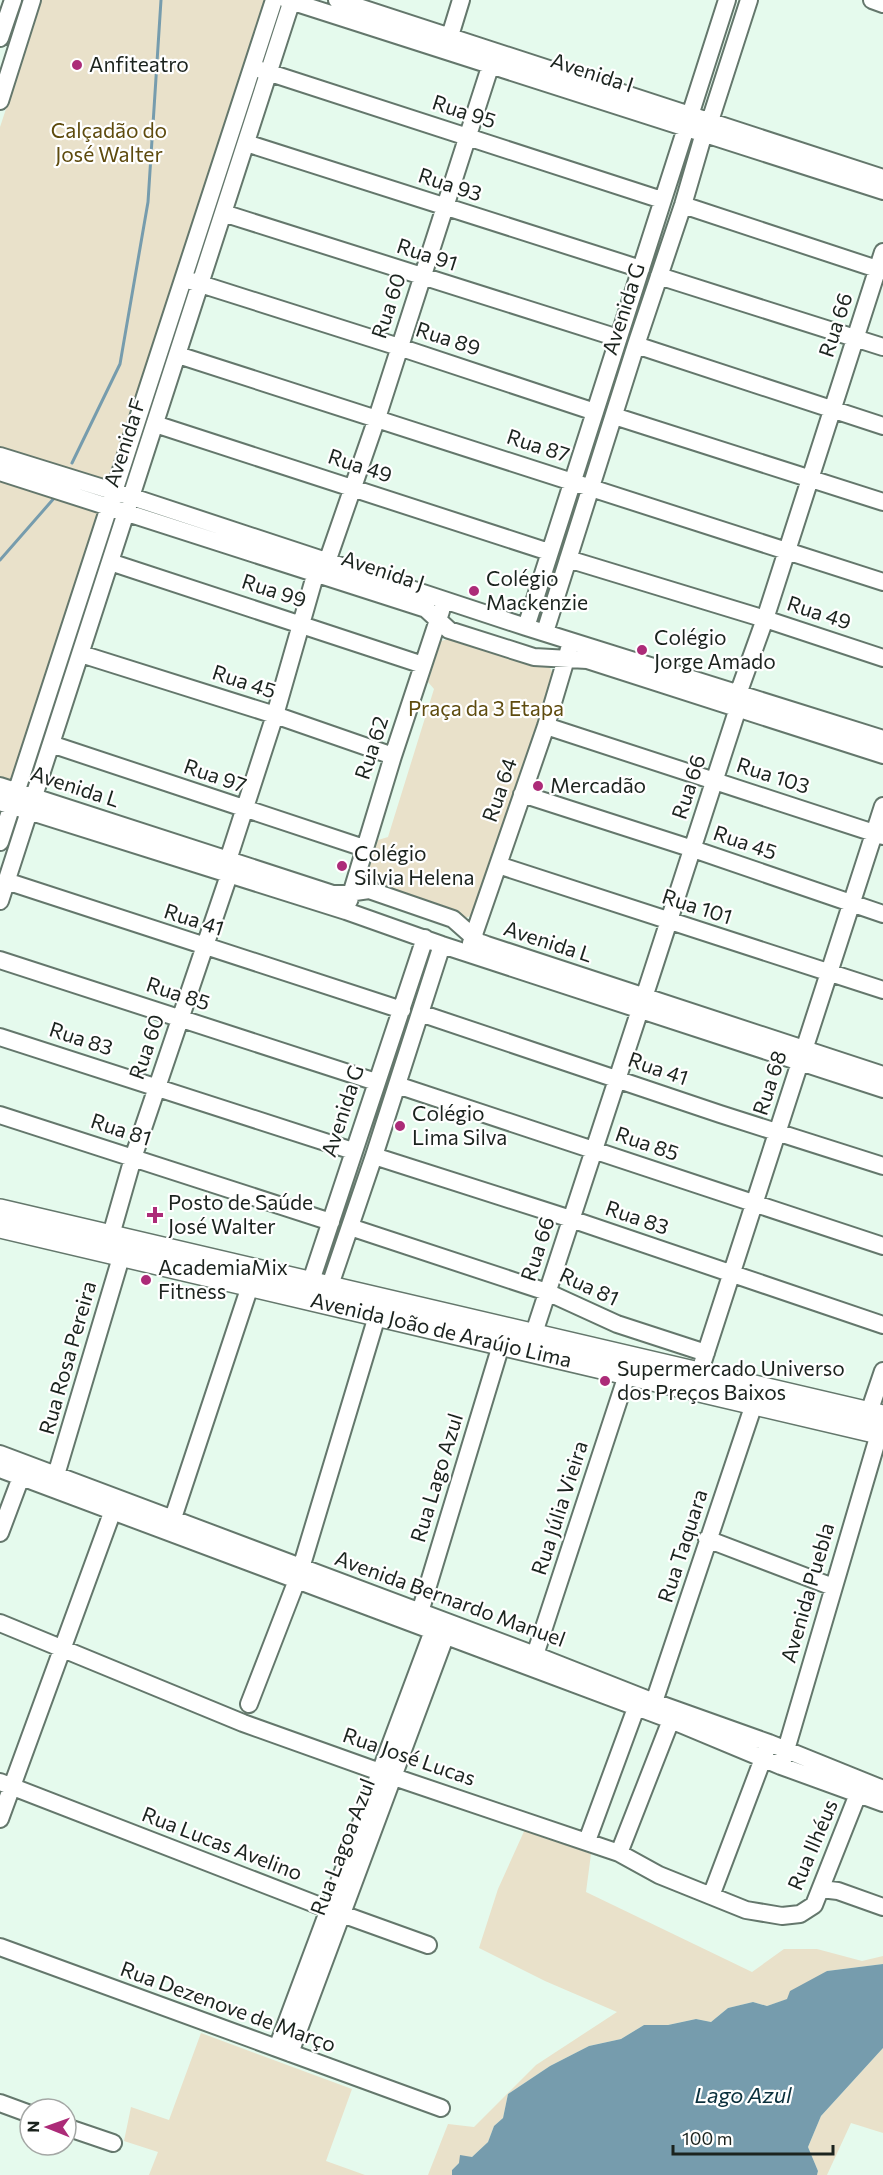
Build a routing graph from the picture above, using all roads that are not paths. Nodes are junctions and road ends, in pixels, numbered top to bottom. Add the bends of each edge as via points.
1 (13, 0) edge
2 (33, 0) edge
3 (274, 0) edge
4 (337, 0) edge
5 (461, 0) edge
6 (727, 0) edge
7 (749, 0) edge
8 (872, 0) edge
9 (291, 1) edge
10 (883, 4) edge
11 (450, 36) junction
12 (0, 38) edge
13 (491, 64) junction
14 (253, 67) junction
15 (269, 73) junction
16 (0, 101) edge
17 (688, 121) junction
18 (707, 127) junction
19 (467, 137) junction
20 (246, 143) junction
21 (883, 178) edge
22 (883, 191) edge
23 (662, 200) junction
24 (682, 205) junction
25 (444, 207) junction
26 (224, 213) junction
27 (883, 252) edge
28 (641, 269) junction
29 (880, 270) edge
30 (659, 276) junction
31 (422, 277) junction
32 (183, 279) junction
33 (200, 284) junction
34 (618, 338) junction
35 (855, 338) junction
36 (636, 345) junction
37 (399, 347) junction
38 (883, 347) edge
39 (178, 355) junction
40 (832, 410) junction
41 (595, 412) junction
42 (614, 416) junction
43 (377, 418) junction
44 (155, 424) junction
45 (883, 426) edge
46 (0, 456) edge
47 (0, 472) edge
48 (810, 478) junction
49 (573, 481) junction
50 (354, 487) junction
51 (590, 487) junction
52 (112, 499) junction
53 (883, 502) edge
54 (129, 505) junction
55 (786, 551) junction
56 (549, 552) junction
57 (568, 558) junction
58 (110, 562) junction
59 (331, 570) junction
60 (883, 582) edge
61 (444, 600) junction
62 (438, 618) junction
63 (765, 619) junction
64 (300, 623) junction
65 (526, 627) junction
66 (545, 632) junction
67 (572, 641) junction
68 (81, 654) junction
69 (566, 657) junction
70 (883, 658) edge
71 (423, 665) junction
72 (738, 701) junction
73 (275, 716) junction
74 (546, 726) junction
75 (883, 739) edge
76 (51, 744) junction
77 (883, 755) edge
78 (393, 756) junction
79 (715, 780) junction
80 (522, 794) junction
81 (7, 796) edge
82 (32, 804) junction
83 (883, 807) edge
84 (244, 810) junction
85 (879, 834) edge
86 (0, 842) edge
87 (364, 848) junction
88 (693, 849) junction
89 (498, 865) junction
90 (238, 871) junction
91 (6, 881) junction
92 (351, 893) junction
93 (0, 900) edge
94 (851, 903) junction
95 (346, 911) junction
96 (883, 914) edge
97 (668, 921) junction
98 (474, 935) junction
99 (425, 938) junction
100 (442, 945) junction
101 (206, 948) junction
102 (466, 952) junction
103 (0, 960) edge
104 (829, 972) junction
105 (883, 990) edge
106 (641, 1002) junction
107 (402, 1010) junction
108 (420, 1013) junction
109 (180, 1018) junction
110 (0, 1037) edge
111 (803, 1056) junction
112 (883, 1075) edge
113 (616, 1078) junction
114 (376, 1082) junction
115 (397, 1084) junction
116 (157, 1087) junction
117 (883, 1089) edge
118 (0, 1114) edge
119 (777, 1132) junction
120 (354, 1151) junction
121 (595, 1151) junction
122 (374, 1156) junction
123 (133, 1158) junction
124 (883, 1166) edge
125 (755, 1204) junction
126 (0, 1210) edge
127 (571, 1219) junction
128 (331, 1222) junction
129 (0, 1227) edge
130 (350, 1227) junction
131 (60, 1232) junction
132 (97, 1238) junction
133 (883, 1246) edge
134 (122, 1254) junction
135 (731, 1274) junction
136 (250, 1286) junction
137 (547, 1292) junction
138 (318, 1293) junction
139 (376, 1316) junction
140 (883, 1325) edge
141 (533, 1336) junction
142 (501, 1345) junction
143 (706, 1353) junction
144 (883, 1371) edge
145 (699, 1374) junction
146 (627, 1375) junction
147 (754, 1404) junction
148 (877, 1422) edge
149 (0, 1454) edge
150 (0, 1469) edge
151 (56, 1475) junction
152 (21, 1477) junction
153 (115, 1505) junction
154 (173, 1518) junction
155 (0, 1533) edge
156 (707, 1539) junction
157 (220, 1544) junction
158 (299, 1574) junction
159 (834, 1587) junction
160 (418, 1618) junction
161 (0, 1623) edge
162 (442, 1627) junction
163 (62, 1647) junction
164 (535, 1655) junction
165 (570, 1676) junction
166 (654, 1702) junction
167 (249, 1704) dead end
168 (636, 1708) junction
169 (670, 1720) junction
170 (769, 1743) junction
171 (786, 1749) junction
172 (763, 1759) junction
173 (781, 1766) junction
174 (387, 1774) junction
175 (6, 1784) edge
176 (883, 1789) edge
177 (858, 1794) junction
178 (883, 1803) edge
179 (0, 1819) edge
180 (587, 1841) junction
181 (619, 1853) junction
182 (821, 1889) junction
183 (711, 1896) junction
184 (883, 1907) edge
185 (335, 1912) junction
186 (806, 1912) joint
187 (428, 1945) dead end
188 (0, 1947) edge
189 (283, 2050) junction
190 (0, 2103) edge
191 (441, 2108) dead end
192 (18, 2110) edge
193 (78, 2131) edge
194 (113, 2143) dead end

1 - 12 street
2 - 16 street
3 - 14 street, Avenida F
4 - 11 street, Avenida I
5 - 11 street
6 - 17 street, Avenida G
7 - 18 street, Avenida G
8 - 10 street
9 - 13 street, Avenida I
9 - 15 street, Avenida F
11 - 17 street, Avenida I
13 - 17 street, Avenida I
13 - 19 street, Rua 60
14 - 15 street, Rua 95
14 - 32 street, Avenida F
15 - 19 street, Rua 95
15 - 20 street, Avenida F
17 - 18 street, Avenida I
17 - 23 street, Avenida G
18 - 21 street, Avenida I
18 - 22 street, Avenida I
18 - 24 street, Avenida G
19 - 23 street, Rua 95
19 - 25 street, Rua 60
20 - 25 street, Rua 93
20 - 26 street, Avenida F
23 - 28 street, Avenida G
24 - 29 street
24 - 30 street, Avenida G
25 - 28 street, Rua 93
25 - 31 street, Rua 60
26 - 31 street, Rua 91
26 - 33 street, Avenida F
27 - 29 street, Rua 66
28 - 34 street, Avenida G
29 - 35 street, Rua 66
30 - 35 street
30 - 36 street, Avenida G
31 - 34 street, Rua 91
31 - 37 street, Rua 60
32 - 33 street, Rua 89
32 - 52 street, Avenida F
33 - 37 street, Rua 89
33 - 39 street, Avenida F
34 - 41 street, Avenida G
35 - 38 street
35 - 40 street, Rua 66
36 - 40 street
36 - 42 street, Avenida G
37 - 41 street, Rua 89
37 - 43 street, Rua 60
39 - 43 street, Rua 87
39 - 44 street, Avenida F
40 - 45 street
40 - 48 street, Rua 66
41 - 49 street, Avenida G
42 - 48 street
42 - 51 street, Avenida G
43 - 49 street, Rua 87
43 - 50 street, Rua 60
44 - 50 street, Rua 49
44 - 54 street, Avenida F
46 - 52 street, Avenida J
47 - 52 street, Avenida J
48 - 53 street
48 - 55 street, Rua 66
49 - 51 street, Rua 87
49 - 56 street, Avenida G
50 - 56 street, Rua 49
50 - 59 street, Rua 60
51 - 55 street, Rua 87
51 - 57 street, Avenida G
52 - 54 street, Avenida J
52 - 81 street, Avenida F
54 - 58 street, Avenida F
54 - 59 street, Avenida J
55 - 60 street, Rua 87
55 - 63 street, Rua 66
56 - 65 street, Avenida G
57 - 63 street, Rua 49
57 - 66 street, Avenida G
58 - 64 street, Rua 99
58 - 68 street, Avenida F
59 - 61 street, Avenida J
59 - 62 street, Avenida J via 426,609
59 - 64 street, Rua 60
61 - 62 street, Rua 62
61 - 65 street, Avenida J
62 - 69 street, Avenida J via 449,630 534,657
62 - 71 street, Rua 62
63 - 70 street, Rua 49
63 - 72 street, Rua 66
64 - 71 street, Rua 99
64 - 73 street, Rua 60
65 - 66 street, Avenida J
66 - 67 street, Avenida J
67 - 69 street, Rua 64
67 - 72 street, Avenida J
68 - 73 street, Rua 45
68 - 76 street, Avenida F
69 - 72 street, Avenida J
69 - 74 street, Rua 64
71 - 78 street, Rua 62
72 - 75 street, Avenida J
72 - 77 street, Avenida J
72 - 79 street, Rua 66
73 - 78 street, Rua 45
73 - 84 street, Rua 60
74 - 79 street, Rua 103
74 - 80 street, Rua 64
76 - 82 street, Avenida F
76 - 84 street, Rua 97
78 - 87 street, Rua 62
79 - 85 street, Rua 103
79 - 88 street, Rua 66
80 - 88 street, Rua 45
80 - 89 street, Rua 64
81 - 82 street, Avenida L
81 - 86 street, Avenida F
82 - 90 street, Avenida L
82 - 91 street, Avenida F
83 - 85 street, Rua 68
84 - 87 street, Rua 97
84 - 90 street, Rua 60
85 - 94 street, Rua 68
87 - 92 street, Rua 62
88 - 94 street, Rua 45
88 - 97 street, Rua 66
89 - 97 street, Rua 101
89 - 98 street, Rua 64
90 - 92 street, Avenida L via 333,894
90 - 95 street, Avenida L
90 - 101 street, Rua 60
91 - 93 street, Avenida F
91 - 101 street, Rua 41
92 - 95 street, Rua 62
92 - 98 street, Avenida L via 369,890 453,919
94 - 96 street, Rua 45
94 - 104 street, Rua 68
95 - 99 street, Avenida L
97 - 104 street, Rua 101
97 - 106 street, Rua 66
98 - 102 street, Rua 64
98 - 106 street, Avenida L via 479,942
99 - 100 street, Avenida L
99 - 107 street, Avenida G
100 - 102 street, Avenida L
100 - 108 street, Avenida G
101 - 107 street, Rua 41
101 - 109 street, Rua 60
102 - 106 street, Avenida L
103 - 109 street, Rua 85
104 - 105 street, Rua 101
104 - 111 street, Rua 68
106 - 111 street, Avenida L
106 - 113 street, Rua 66
107 - 114 street, Avenida G
108 - 113 street, Rua 41
108 - 115 street, Avenida G
109 - 114 street, Rua 85
109 - 116 street, Rua 60
110 - 116 street, Rua 83
111 - 112 street, Avenida L
111 - 117 street, Avenida L
111 - 119 street, Rua 68
113 - 119 street, Rua 41
113 - 121 street, Rua 66
114 - 120 street, Avenida G
115 - 121 street, Rua 85
115 - 122 street, Avenida G
116 - 120 street, Rua 83
116 - 123 street, Rua 60
118 - 123 street, Rua 81
119 - 124 street, Rua 41
119 - 125 street, Rua 68
120 - 128 street, Avenida G
121 - 125 street, Rua 85
121 - 127 street, Rua 66
122 - 127 street, Rua 83
122 - 130 street, Avenida G
123 - 128 street, Rua 81
123 - 132 street, Rua 60
125 - 133 street, Rua 85
125 - 135 street, Rua 68
126 - 131 main road, Avenida João de Araújo Lima
127 - 135 street, Rua 83
127 - 137 street, Rua 66
128 - 138 street, Avenida G
129 - 131 main road, Avenida João de Araújo Lima
130 - 137 street, Rua 81
130 - 138 street, Avenida G
131 - 132 main road, Avenida João de Araújo Lima
132 - 134 main road, Avenida João de Araújo Lima
132 - 138 main road, Avenida João de Araújo Lima
134 - 136 main road, Avenida João de Araújo Lima
134 - 151 street, Rua Rosa Pereira
135 - 140 street, Rua 83
135 - 143 street, Rua 68
136 - 138 main road, Avenida João de Araújo Lima
136 - 154 street
137 - 141 street, Rua 66
137 - 143 street, Rua 81 via 617,1324
138 - 139 main road, Avenida João de Araújo Lima
138 - 141 main road, Avenida João de Araújo Lima
139 - 142 main road, Avenida João de Araújo Lima
139 - 158 street
141 - 145 main road, Avenida João de Araújo Lima
142 - 146 main road, Avenida João de Araújo Lima
142 - 160 street, Rua Lago Azul
143 - 145 street, Rua 68
144 - 148 street, Avenida Puebla
145 - 148 main road, Avenida João de Araújo Lima
146 - 147 main road, Avenida João de Araújo Lima
146 - 164 street, Rua Júlia Vieira
147 - 148 main road, Avenida João de Araújo Lima
147 - 156 street, Rua Taquara
148 - 159 street, Avenida Puebla
149 - 151 street, Avenida Bernardo Manuel
150 - 152 street, Avenida Bernardo Manuel
151 - 153 street, Avenida Bernardo Manuel
152 - 153 street, Avenida Bernardo Manuel
152 - 155 street
153 - 154 street, Avenida Bernardo Manuel
153 - 157 street, Avenida Bernardo Manuel
153 - 163 street
154 - 157 street, Avenida Bernardo Manuel
156 - 159 street
156 - 166 street, Rua Taquara
157 - 158 street, Avenida Bernardo Manuel
158 - 160 street, Avenida Bernardo Manuel
158 - 167 street
159 - 171 street, Avenida Puebla
160 - 162 street, Avenida Bernardo Manuel
161 - 163 street, Rua José Lucas
162 - 164 street, Avenida Bernardo Manuel
162 - 165 street, Avenida Bernardo Manuel
162 - 174 street, Rua Lagoa Azul
163 - 174 street, Rua José Lucas via 243,1723
163 - 175 street
164 - 165 street, Avenida Bernardo Manuel
165 - 166 street, Avenida Bernardo Manuel
165 - 168 street, Avenida Bernardo Manuel
166 - 170 street, Avenida Bernardo Manuel
168 - 169 street, Avenida Bernardo Manuel
168 - 180 street
169 - 172 street, Avenida Bernardo Manuel
169 - 181 street
170 - 171 street, Avenida Bernardo Manuel
170 - 172 street
171 - 173 street, Avenida Puebla
171 - 176 street, Avenida Bernardo Manuel
172 - 173 street, Avenida Bernardo Manuel
172 - 183 street
173 - 177 street, Avenida Bernardo Manuel
174 - 180 street, Rua José Lucas
174 - 185 street, Rua Lagoa Azul
175 - 179 street
175 - 185 street, Rua Lucas Avelino
177 - 178 street, Avenida Bernardo Manuel
177 - 182 street, Rua Ilhéus
180 - 181 street, Rua José Lucas
181 - 183 street, Rua José Lucas
182 - 184 street
182 - 186 street, Rua Ilhéus
183 - 186 street, Rua José Lucas via 768,1915
185 - 187 street, Rua Lucas Avelino
185 - 189 street, Rua Lagoa Azul
188 - 189 street, Rua Dezenove de Março
189 - 191 street, Rua Dezenove de Março
190 - 192 street
193 - 194 street

